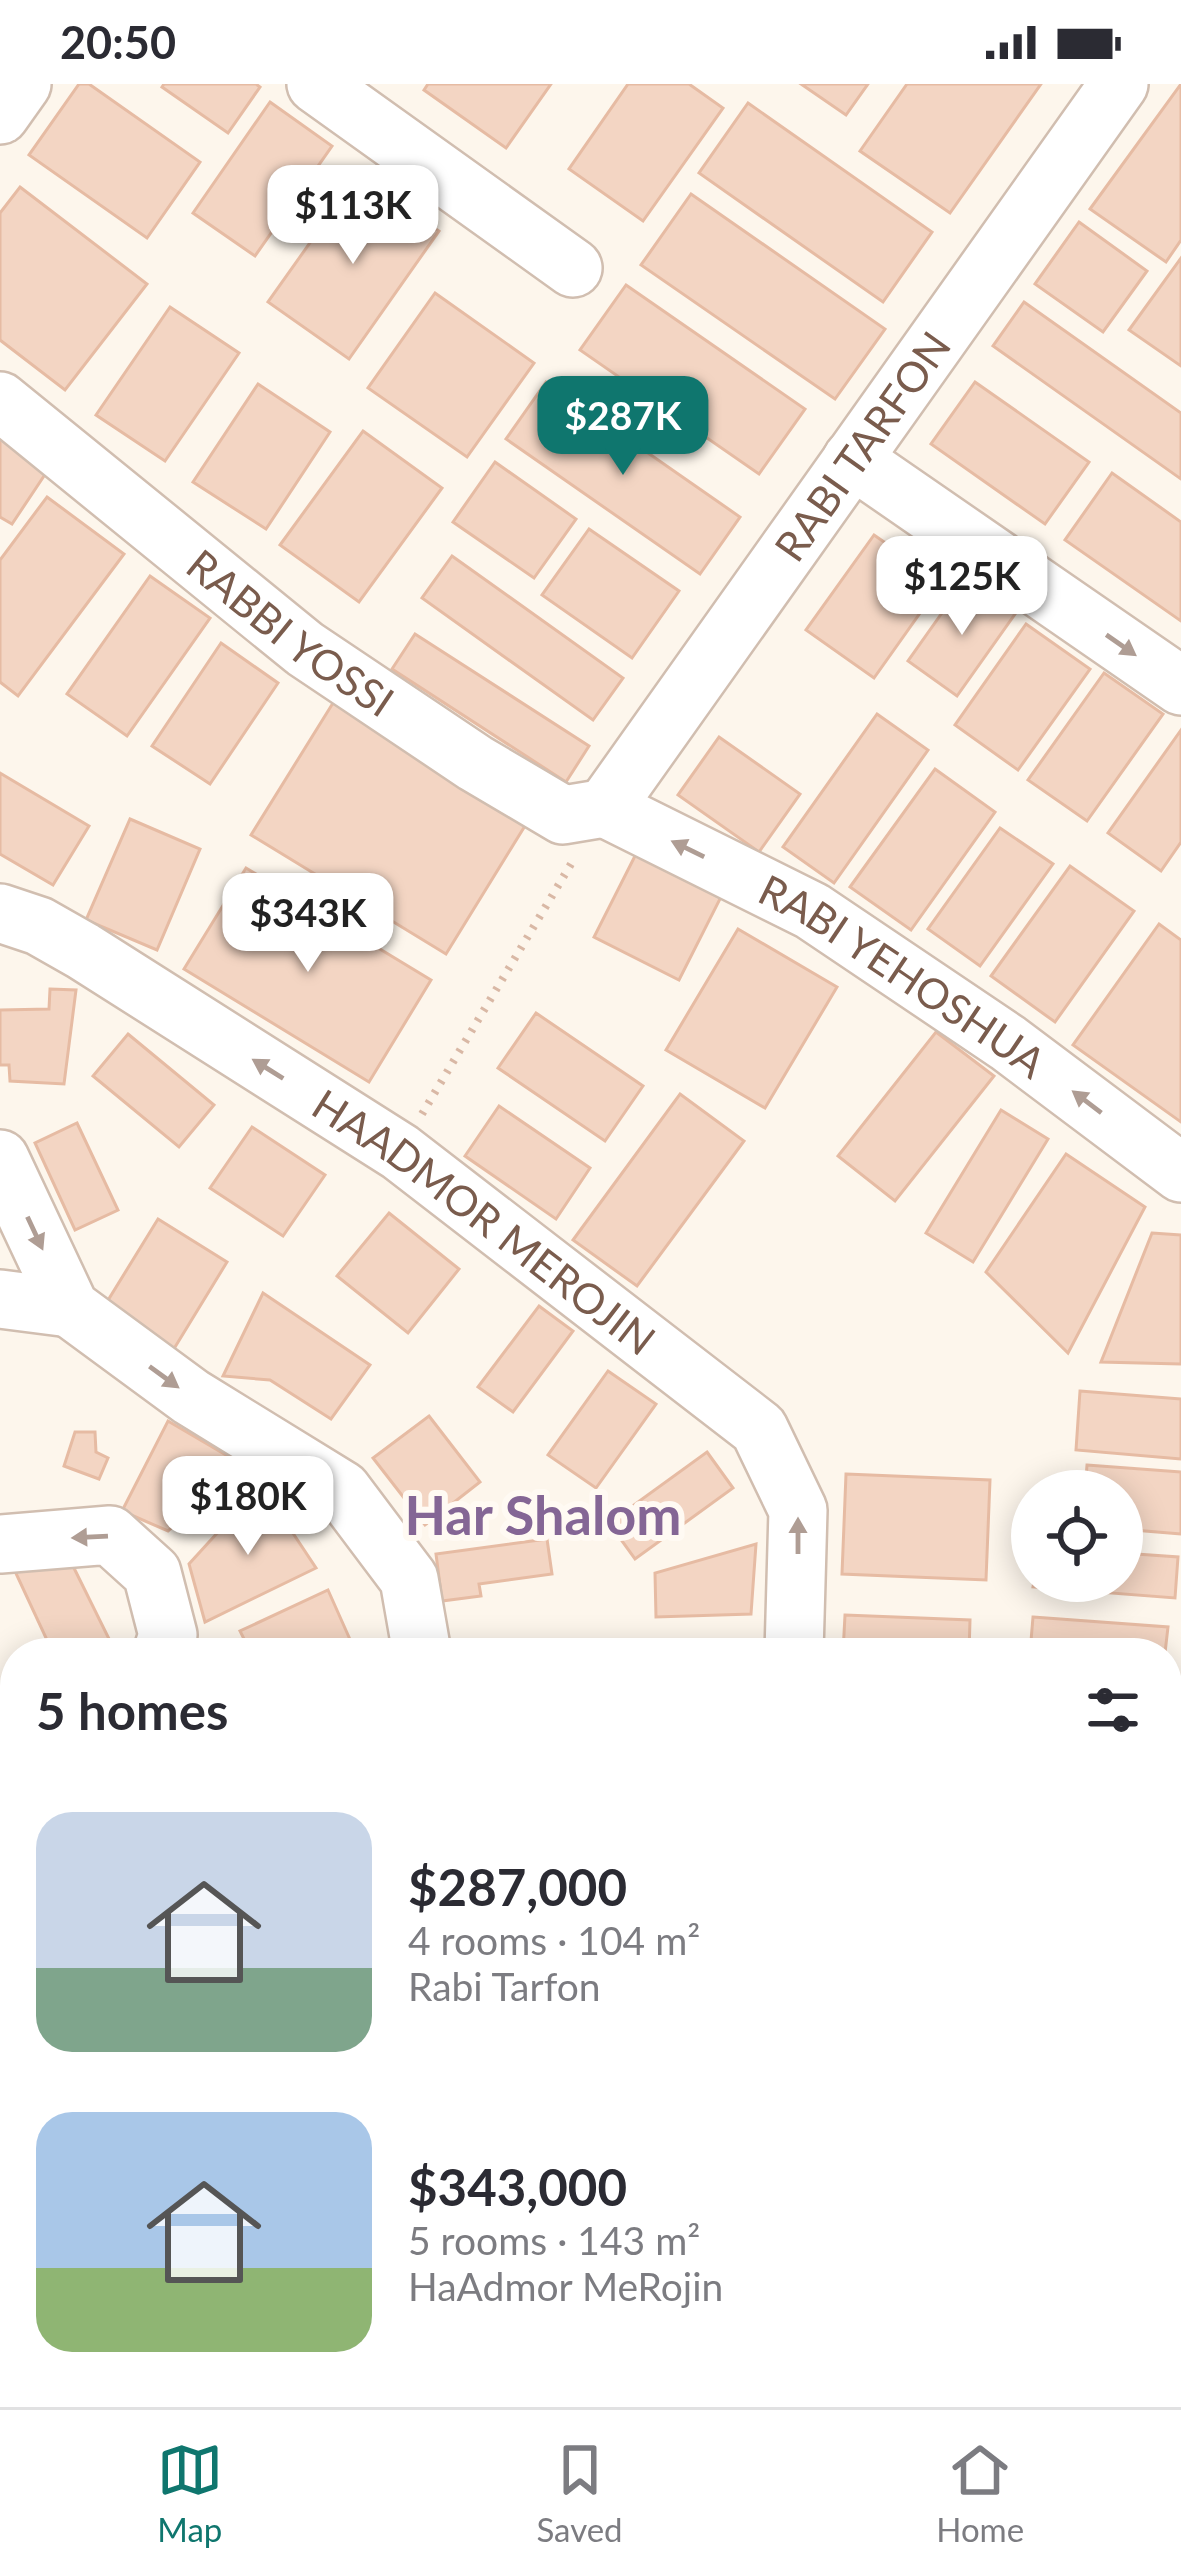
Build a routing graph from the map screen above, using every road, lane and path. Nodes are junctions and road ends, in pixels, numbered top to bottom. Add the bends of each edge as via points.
1 (22, 84) edge
2 (316, 84) edge
3 (1119, 84) edge
4 (0, 115) edge
5 (573, 268) dead end
6 (0, 401) edge
7 (852, 459) junction
8 (1181, 686) edge
9 (604, 808) junction
10 (0, 913) edge
11 (400, 1152) junction
12 (0, 1159) edge
13 (1181, 1172) edge
14 (0, 1299) edge
15 (70, 1308) junction
16 (0, 1544) edge
17 (166, 1638) edge
18 (419, 1638) edge
19 (794, 1638) edge

1 - 4 street
2 - 5 street
3 - 7 street, RABI TARFON
6 - 9 street, RABBI YOSSI via 304,649 563,815
7 -> 8 street
7 - 9 street, RABI TARFON
9 - 11 path
13 -> 9 street, RABI YEHOSHUA via 812,910
11 -> 10 street, HAADMOR MEROJIN via 83,951
19 -> 11 street, HAADMOR MEROJIN via 798,1510 759,1429
12 -> 15 street
14 - 15 street
15 -> 18 street via 191,1397 342,1490 409,1580
17 -> 16 street via 152,1573 110,1535

